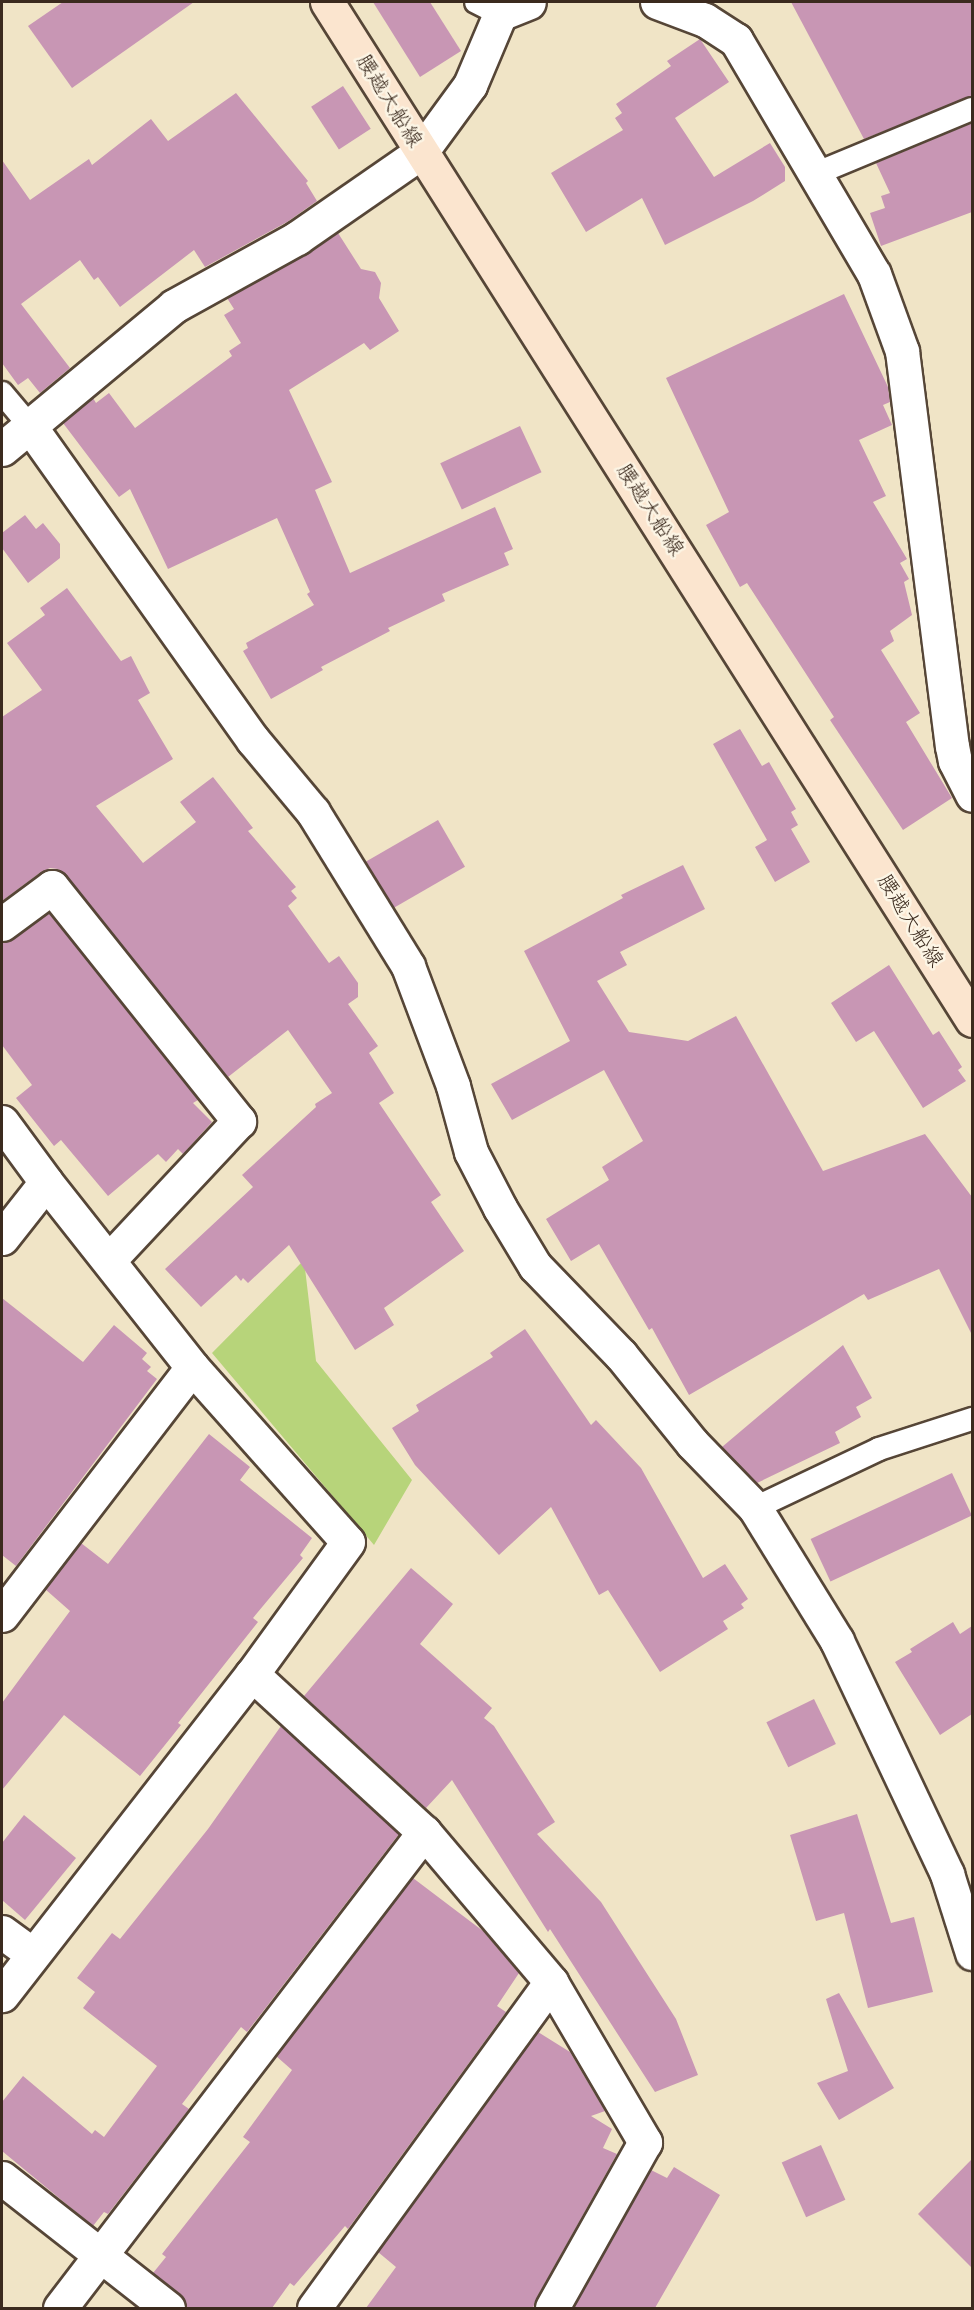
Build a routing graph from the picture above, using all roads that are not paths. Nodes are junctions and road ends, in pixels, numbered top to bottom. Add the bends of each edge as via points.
1 (327, 2) edge
2 (657, 2) edge
3 (502, 6) edge
4 (972, 109) edge
5 (421, 152) junction
6 (815, 174) junction
7 (2, 393) edge
8 (29, 425) junction
9 (2, 449) edge
10 (964, 758) edge
11 (972, 795) edge
12 (2, 924) edge
13 (972, 1020) edge
14 (2, 1122) edge
15 (46, 1182) junction
16 (2, 1239) edge
17 (109, 1260) junction
18 (192, 1367) junction
19 (972, 1419) edge
20 (755, 1508) junction
21 (2, 1615) edge
22 (252, 1674) junction
23 (424, 1832) junction
24 (2, 1932) edge
25 (972, 1953) edge
26 (32, 1954) junction
27 (551, 1982) junction
28 (2, 1995) edge
29 (2, 2178) edge
30 (100, 2256) junction
31 (60, 2308) edge
32 (168, 2308) edge
33 (314, 2308) edge
34 (552, 2308) edge

1 - 5 main road, 腰越大船線
2 - 6 street via 705,20 736,40
3 - 5 street via 470,85
4 - 6 lane
5 - 8 street via 297,237 174,306
5 - 13 main road, 腰越大船線
6 - 10 street via 873,274 902,351 937,645
7 - 8 lane
8 - 9 street
8 - 20 street via 253,740 313,812 408,966 453,1086 471,1152 535,1266 621,1355 692,1443
10 - 11 street
12 - 17 street via 52,887 239,1121
14 - 15 street
15 - 16 street
15 - 17 street
17 - 18 street
18 - 21 street
18 - 22 street via 348,1542
19 - 20 lane via 879,1449
20 - 25 street via 837,1641 947,1874
22 - 23 street
22 - 26 street
23 - 27 street
23 - 30 street
24 - 26 street
26 - 28 street
27 - 33 street
27 - 34 street via 645,2142
29 - 30 street
30 - 31 street
30 - 32 street

